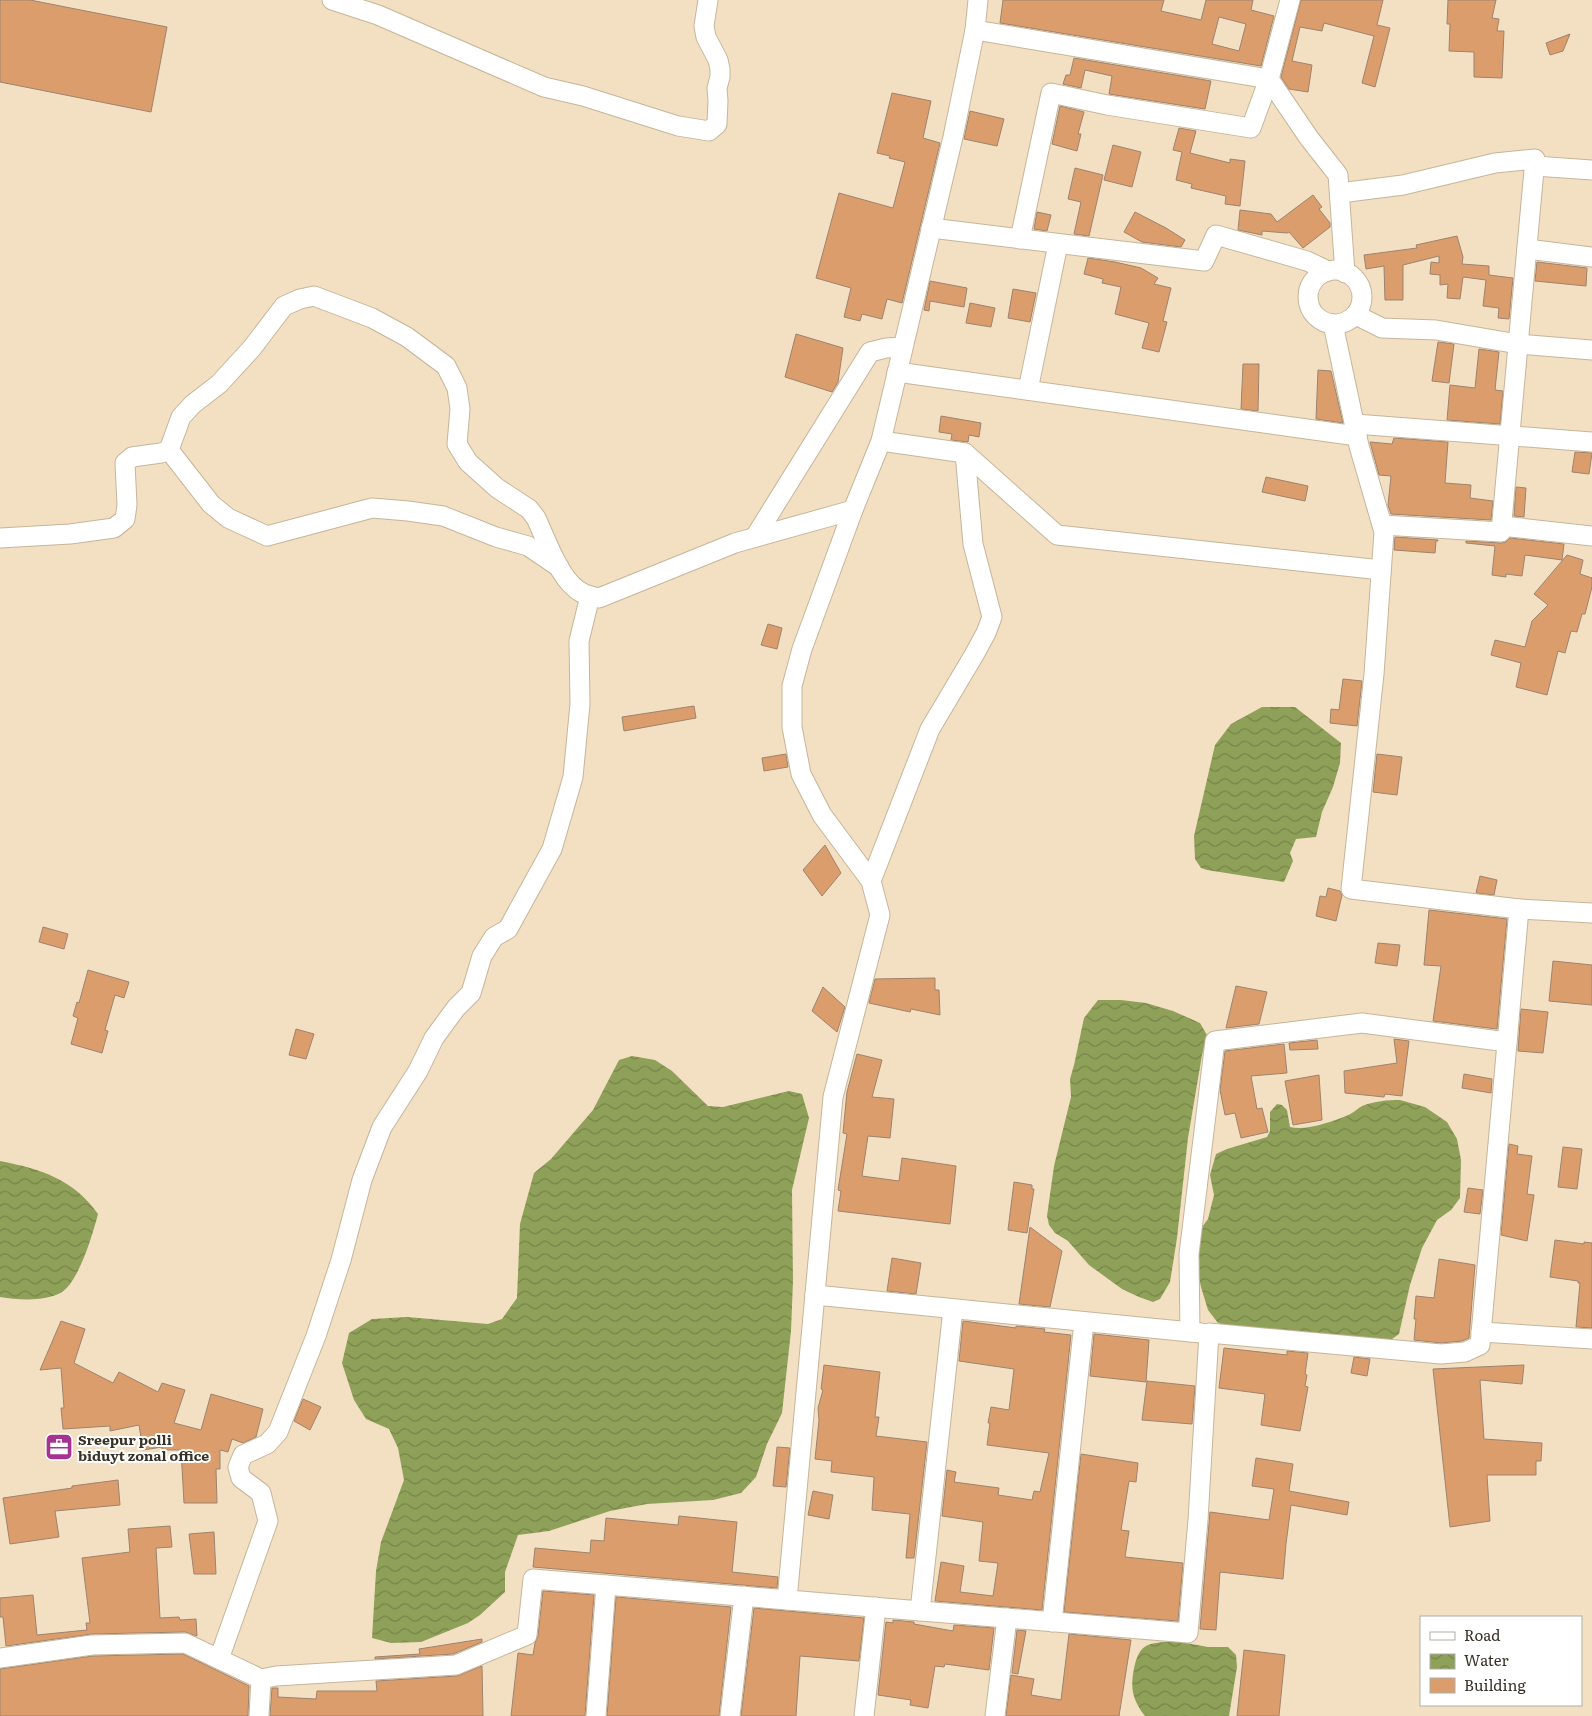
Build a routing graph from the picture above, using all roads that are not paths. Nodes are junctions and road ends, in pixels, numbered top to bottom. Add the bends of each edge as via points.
1 (332, 0) edge
2 (708, 0) edge
3 (978, 0) edge
4 (1290, 0) edge
5 (975, 30) junction
6 (1269, 79) junction
7 (1535, 166) junction
8 (1592, 170) edge
9 (1340, 193) junction
10 (931, 228) junction
11 (1020, 239) junction
12 (1058, 244) junction
13 (1527, 249) junction
14 (1592, 257) edge
15 (1337, 272) junction
16 (1356, 315) junction
17 (1333, 324) junction
18 (1518, 344) junction
19 (903, 347) junction
20 (1592, 350) edge
21 (897, 372) junction
22 (1028, 390) junction
23 (1356, 430) junction
24 (1510, 436) junction
25 (881, 441) junction
26 (1592, 442) edge
27 (169, 450) junction
28 (965, 453) junction
29 (852, 510) junction
30 (1382, 525) junction
31 (1502, 526) junction
32 (1592, 536) edge
33 (755, 537) junction
34 (0, 538) edge
35 (560, 568) junction
36 (1381, 570) junction
37 (590, 596) junction
38 (871, 881) junction
39 (1519, 909) junction
40 (1592, 913) edge
41 (1507, 1042) junction
42 (814, 1295) junction
43 (953, 1309) junction
44 (1084, 1322) junction
45 (1190, 1332) junction
46 (1481, 1332) junction
47 (1209, 1334) junction
48 (1592, 1340) edge
49 (606, 1585) junction
50 (744, 1596) junction
51 (787, 1600) junction
52 (876, 1607) junction
53 (920, 1611) junction
54 (1007, 1618) junction
55 (1052, 1622) junction
56 (0, 1658) edge
57 (219, 1659) junction
58 (261, 1680) junction
59 (259, 1716) edge
60 (596, 1716) edge
61 (730, 1716) edge
62 (864, 1716) edge
63 (995, 1716) edge

1 - 2 street via 378,15 544,87 678,126 709,131 717,124 720,77 718,60 704,26
3 - 5 street
4 - 6 street
5 - 6 street
5 - 10 street
6 - 9 street via 1338,175
6 - 11 street via 1251,128 1051,93
7 - 8 street
7 - 9 street via 1535,159 1495,163 1403,185
7 - 13 street
9 - 15 street
10 - 11 street
10 - 19 street
11 - 12 street
12 - 15 street via 1204,261 1216,235
12 - 22 street
13 - 14 street
13 - 18 street
15 - 16 street via 1358,283 1362,299
15 - 17 street via 1321,274 1314,280 1308,295 1317,318
16 - 17 street via 1341,324
16 - 18 street via 1382,328 1436,330
17 - 23 street
18 - 20 street
18 - 24 street
19 - 21 street
19 - 33 street via 870,352
21 - 22 street
21 - 25 street
22 - 23 street
23 - 24 street
23 - 30 street
24 - 26 street
24 - 31 street
25 - 28 street
25 - 29 street
27 - 34 street via 132,457 125,463 125,519 114,528
27 - 35 street via 211,504 228,518 268,536 372,508 408,511 443,516 496,538 528,546
27 - 35 street via 181,418 219,384 284,306 314,296 372,318 408,337 446,366 457,388 460,409 457,444 468,462 536,518
28 - 36 street via 1057,535
28 - 38 street via 974,544 992,616 974,655 930,729
29 - 33 street
29 - 38 street via 802,649 792,686 792,728 801,774 822,815
30 - 31 street via 1502,532
30 - 36 street
31 - 32 street
33 - 37 street via 599,598
35 - 37 street via 573,587
36 - 39 street via 1374,674 1351,889
37 - 57 street via 579,641 580,704 573,778 552,849 508,929 494,937 482,956 471,993 434,1038 418,1071 382,1127 362,1180 316,1336 278,1432 267,1444 243,1455 238,1467 241,1478 261,1493 268,1521
38 - 42 street via 880,914 833,1097
39 - 40 street
39 - 41 street
41 - 45 street via 1362,1023 1215,1041 1189,1254
41 - 46 street
42 - 43 street
42 - 51 street
43 - 44 street
43 - 53 street
44 - 45 street
44 - 55 street
45 - 47 street
46 - 47 street via 1480,1345 1465,1352 1441,1354
46 - 48 street
47 - 55 street via 1188,1633
49 - 50 street
49 - 58 street via 533,1579 527,1635 456,1665 276,1676
49 - 60 street
50 - 51 street
50 - 61 street
51 - 52 street
52 - 53 street
52 - 62 street
53 - 54 street
54 - 55 street
54 - 63 street
56 - 57 street via 92,1645 185,1643
57 - 58 street
58 - 59 street

